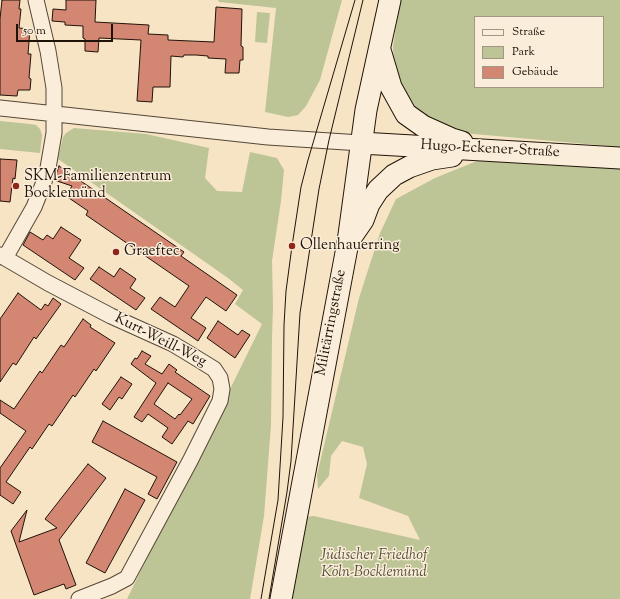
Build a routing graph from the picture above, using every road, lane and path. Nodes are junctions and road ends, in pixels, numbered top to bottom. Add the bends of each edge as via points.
1 (36, 0) edge
2 (390, 0) edge
3 (379, 47) junction
4 (0, 108) edge
5 (55, 113) junction
6 (361, 143) junction
7 (494, 150) junction
8 (620, 158) edge
9 (348, 242) junction
10 (2, 256) edge
11 (79, 599) edge
12 (281, 599) edge

1 - 5 street via 48,51
2 - 3 main road, Militärringstraße
3 - 6 main road, Militärringstraße
3 - 7 main road via 391,87 406,114 423,126 452,139
4 - 5 street
5 - 6 street via 268,137
5 - 10 street, Kurt-Weill-Weg via 52,149 44,182 34,207
6 - 7 main road, Hugo-Eckener-Straße
6 - 9 main road, Militärringstraße
7 - 8 main road, Hugo-Eckener-Straße
7 - 9 main road via 432,159 394,175 378,190
9 - 12 main road, Militärringstraße
10 - 11 street, Kurt-Weill-Weg via 111,316 188,353 214,369 220,378 220,402 127,578

